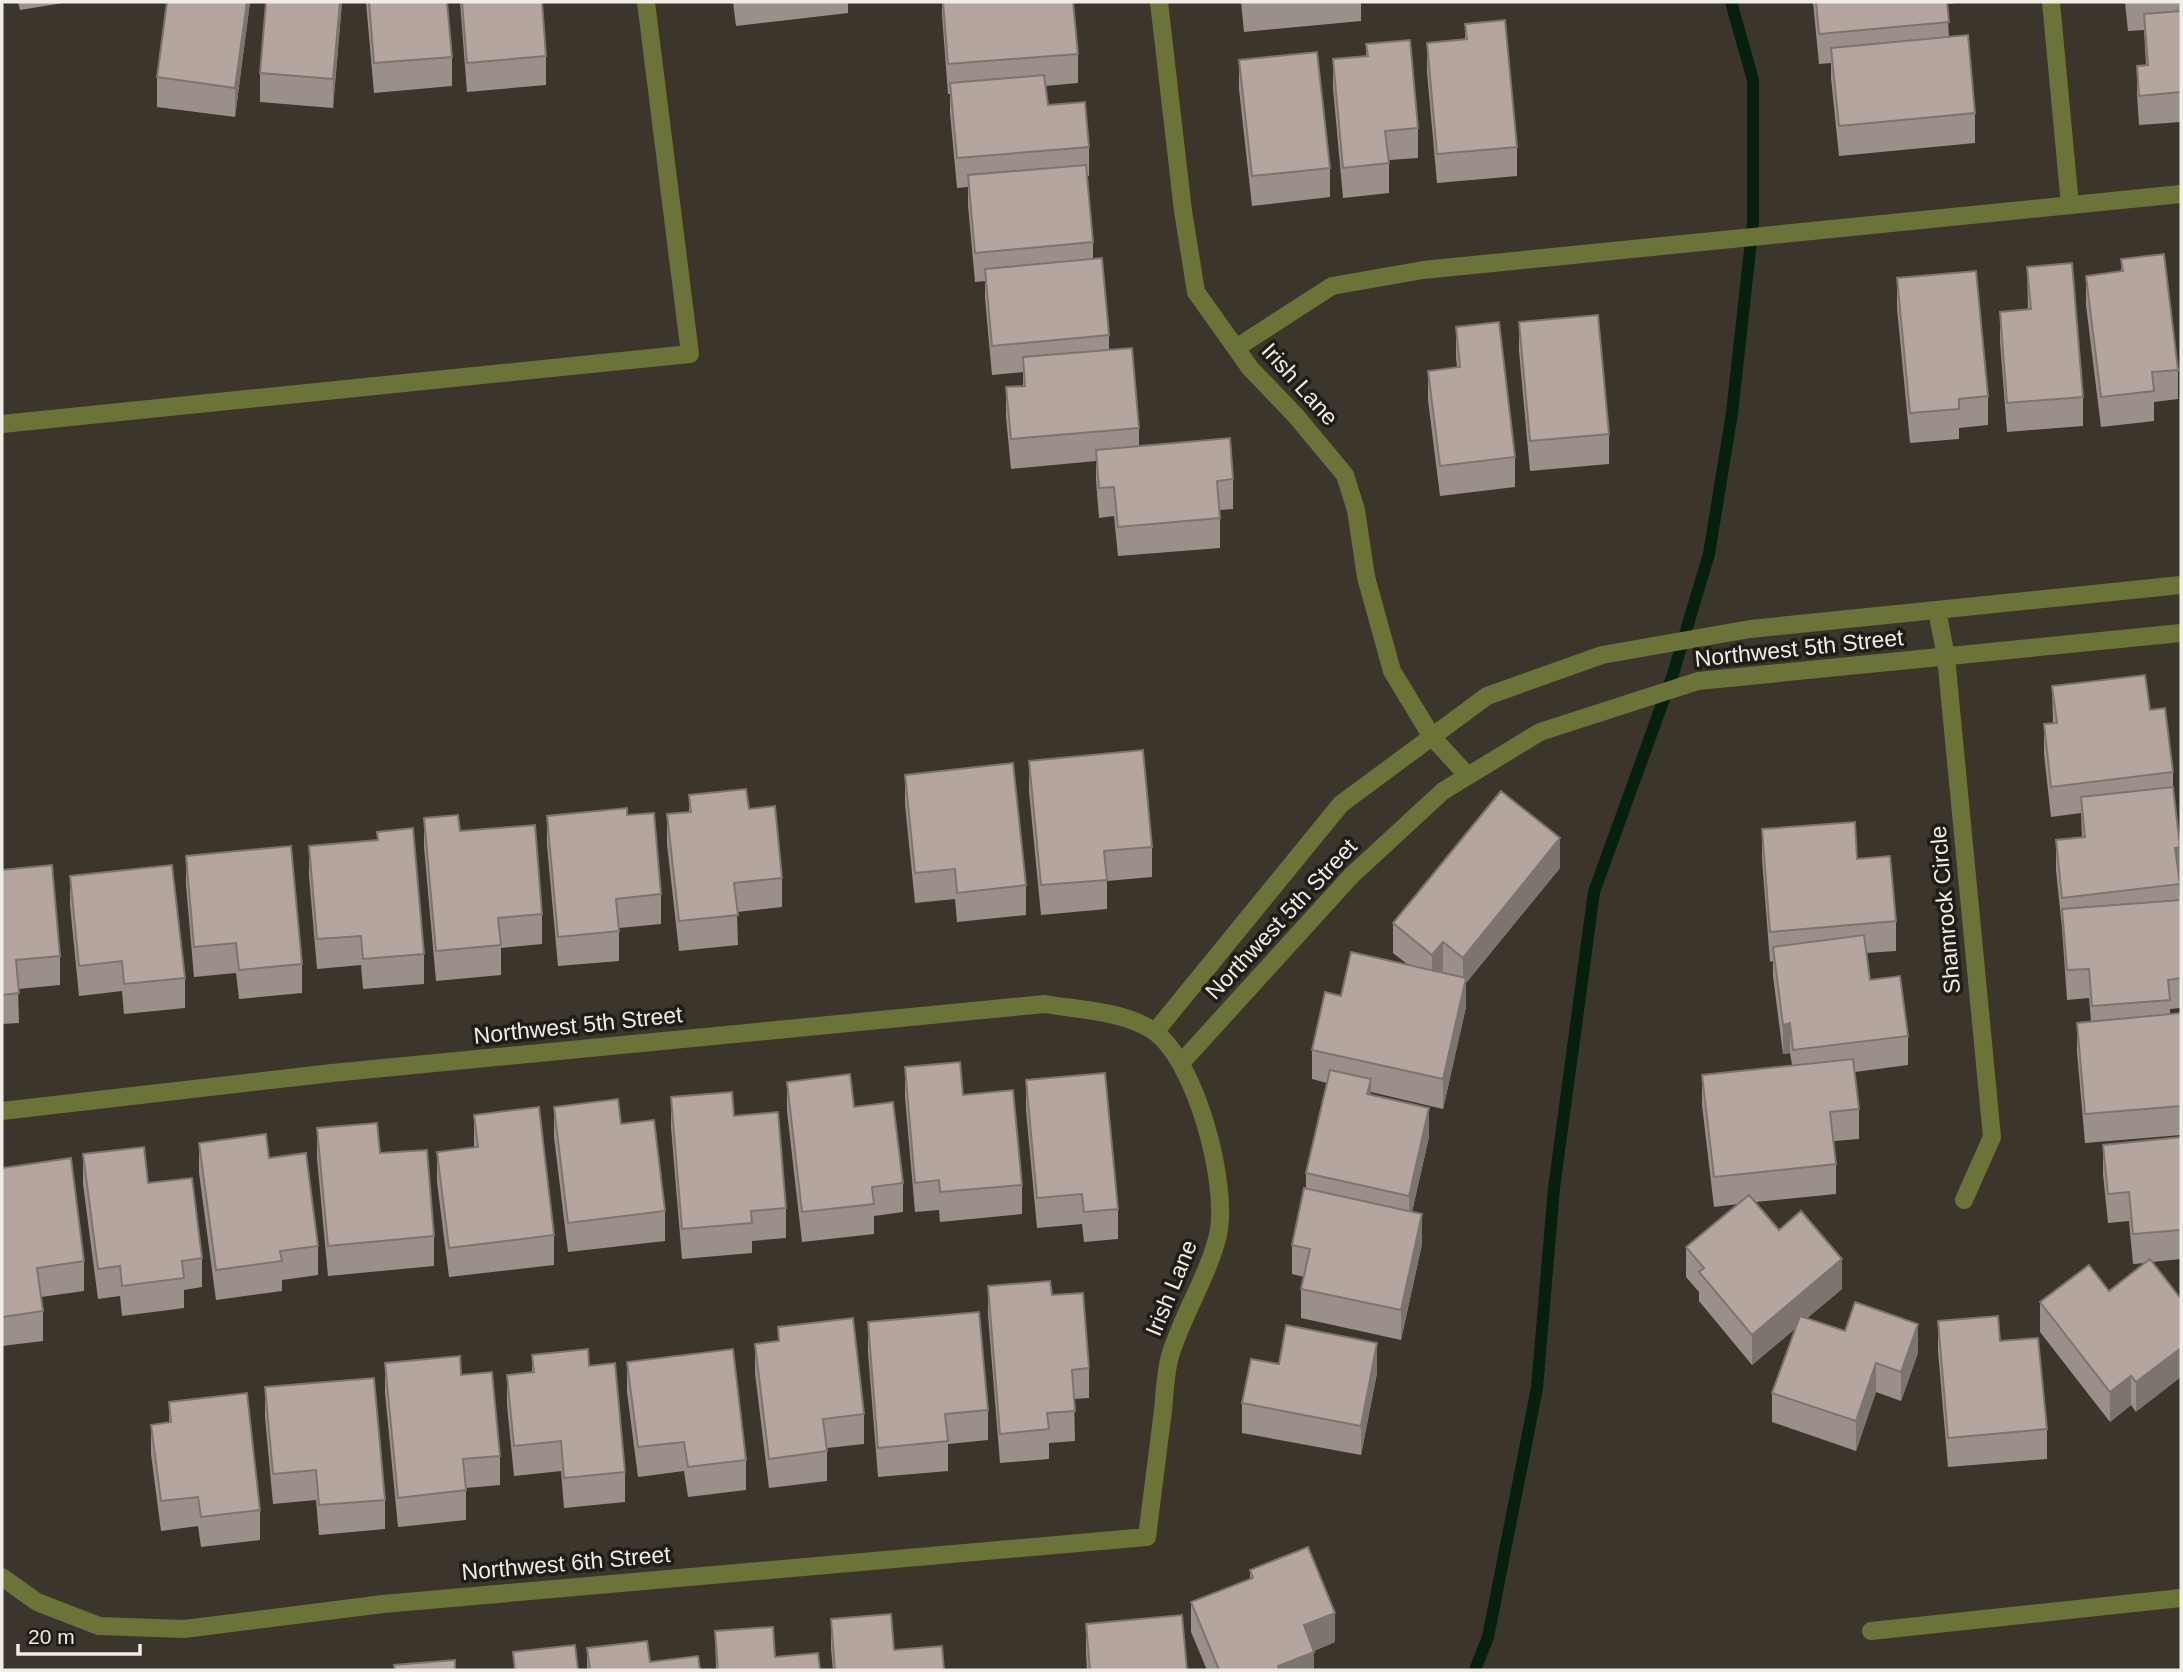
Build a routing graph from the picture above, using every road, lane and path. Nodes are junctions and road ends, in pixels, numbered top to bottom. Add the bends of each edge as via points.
1 (646, 2) edge
2 (1158, 2) edge
3 (2051, 2) edge
4 (2181, 194) edge
5 (2070, 205) junction
6 (1236, 348) junction
7 (2, 424) edge
8 (2181, 585) edge
9 (1937, 610) junction
10 (2181, 634) edge
11 (1946, 657) junction
12 (1432, 737) junction
13 (1468, 776) junction
14 (1155, 1032) junction
15 (1181, 1063) junction
16 (2, 1111) edge
17 (1964, 1200) dead end
18 (1147, 1536) joint
19 (2, 1577) edge
20 (2181, 1598) edge
21 (1871, 1631) dead end

1 - 7 street via 690,354
2 - 6 street, Irish Lane via 1196,292
3 - 5 street
4 - 5 street
5 - 6 street via 1423,270 1332,286
6 - 12 street, Irish Lane via 1345,475 1392,671
8 - 9 street, Northwest 5th Street
9 - 11 street, Shamrock Circle
9 - 12 street, Northwest 5th Street via 1750,629 1602,655 1488,696
10 - 11 street, Northwest 5th Street
11 - 13 street, Northwest 5th Street via 1698,681 1540,732
11 - 17 street, Shamrock Circle via 1992,1137
12 - 13 street, Irish Lane
12 - 14 street, Northwest 5th Street via 1341,804
13 - 15 street, Northwest 5th Street via 1443,792 1351,876
14 - 15 street, Northwest 5th Street
14 - 16 street, Northwest 5th Street via 1133,1019 1045,1004 332,1073
15 - 18 street, Irish Lane via 1214,1154 1219,1232 1211,1262 1170,1355
18 - 19 street, Northwest 6th Street via 383,1604 184,1629 99,1626 37,1602
20 - 21 street

